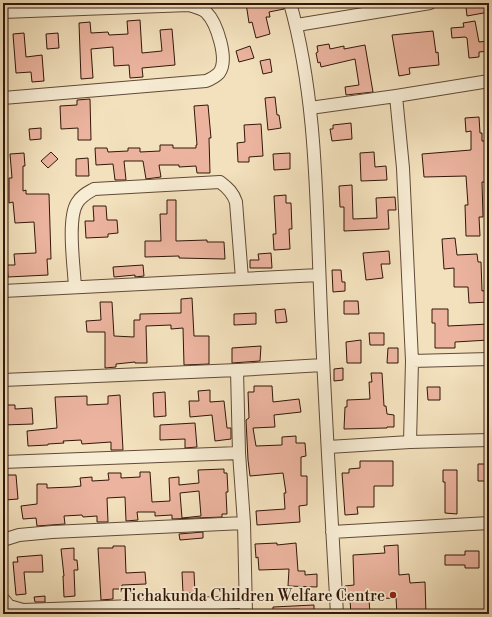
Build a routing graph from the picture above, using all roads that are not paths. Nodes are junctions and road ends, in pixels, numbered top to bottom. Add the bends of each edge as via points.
1 (290, 3) edge
2 (430, 3) edge
3 (3, 12) edge
4 (297, 25) junction
5 (489, 81) edge
6 (396, 96) junction
7 (3, 98) edge
8 (310, 108) junction
9 (319, 274) junction
10 (242, 279) junction
11 (74, 287) junction
12 (3, 291) edge
13 (489, 359) edge
14 (412, 361) junction
15 (323, 365) junction
16 (237, 370) junction
17 (3, 380) edge
18 (489, 440) edge
19 (410, 442) junction
20 (328, 447) junction
21 (239, 453) junction
22 (3, 462) edge
23 (244, 523) junction
24 (489, 523) edge
25 (332, 532) junction
26 (3, 540) edge
27 (3, 599) edge
28 (245, 608) edge
29 (337, 614) edge

1 - 4 street
2 - 4 street
3 - 7 street via 189,5 206,12 212,21 217,30 222,58 219,72 206,81
4 - 8 street
5 - 6 street
6 - 8 street
6 - 14 street via 403,168
8 - 9 street
9 - 10 street
9 - 15 street
10 - 11 street
10 - 11 street via 236,202 234,195 220,182 94,189 83,196 77,203 72,220
11 - 12 street
13 - 14 street
14 - 19 street
15 - 16 street
15 - 20 street
16 - 17 street
16 - 21 street
18 - 19 street
19 - 20 street
20 - 25 street
21 - 22 street
21 - 23 street
23 - 26 street via 52,532 19,535
23 - 28 street
24 - 25 street
25 - 29 street
27 - 28 street via 9,606 23,610

